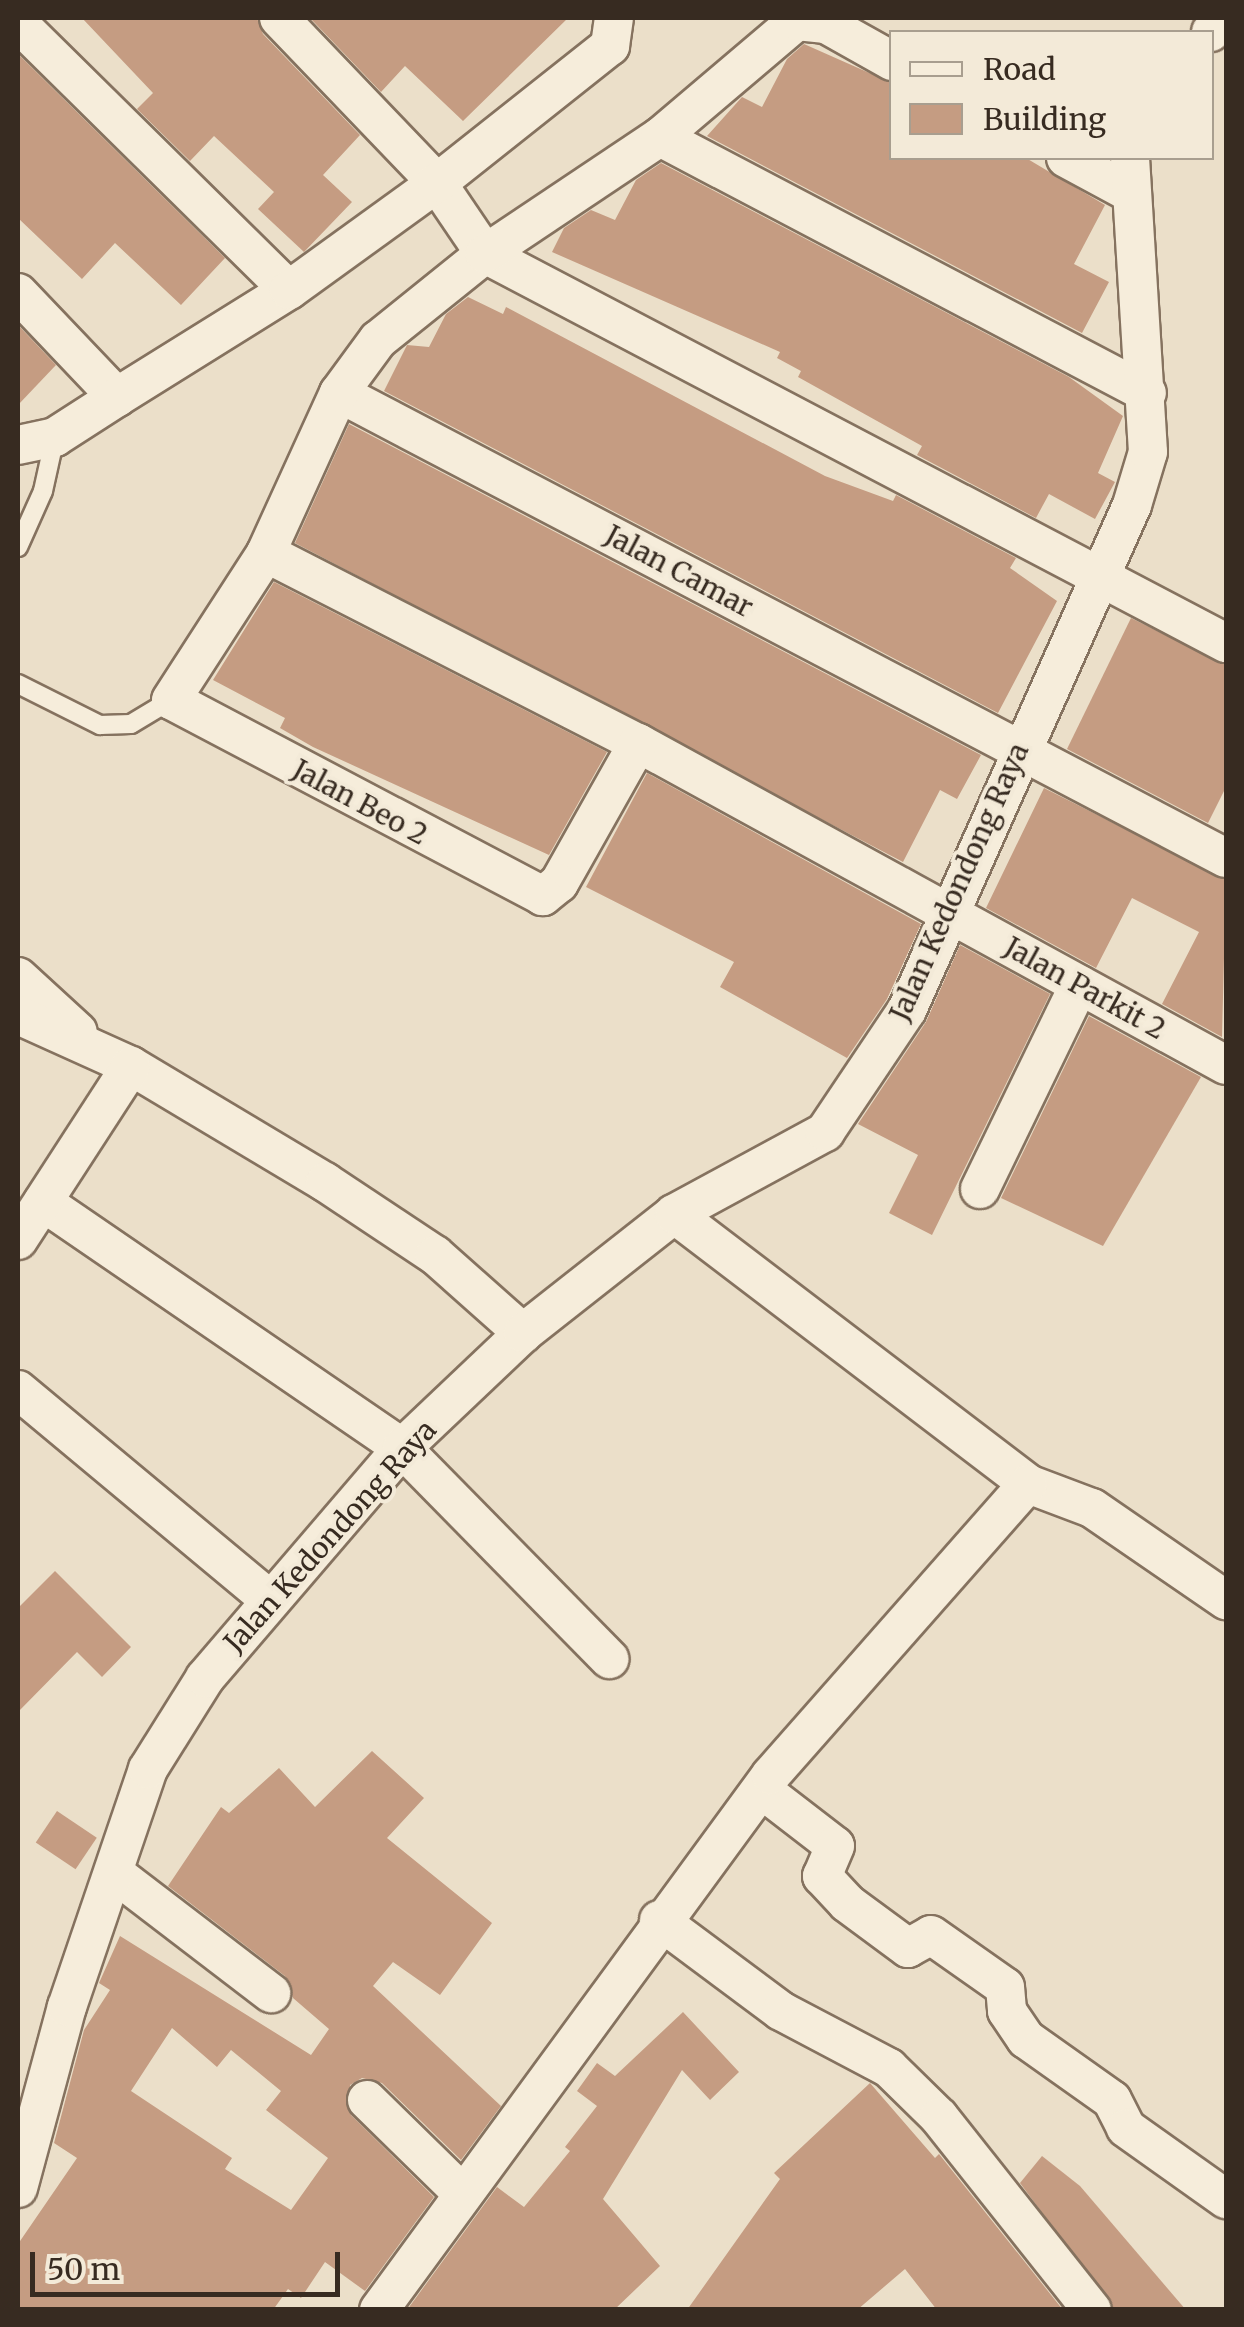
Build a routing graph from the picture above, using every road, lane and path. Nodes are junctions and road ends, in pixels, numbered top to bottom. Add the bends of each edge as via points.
1 (278, 18) edge
2 (614, 18) edge
3 (18, 24) edge
4 (889, 58) edge
5 (660, 137) junction
6 (1074, 160) edge
7 (1128, 174) edge
8 (437, 183) junction
9 (484, 254) junction
10 (289, 290) junction
11 (18, 293) edge
12 (1148, 392) junction
13 (339, 393) junction
14 (117, 398) junction
15 (55, 436) junction
16 (18, 445) edge
17 (18, 547) edge
18 (266, 553) junction
19 (1098, 579) junction
20 (1226, 643) edge
21 (18, 684) edge
22 (171, 700) junction
23 (638, 743) junction
24 (1019, 749) junction
25 (1226, 858) edge
26 (944, 911) junction
27 (18, 977) edge
28 (1079, 985) junction
29 (18, 1015) edge
30 (115, 1058) junction
31 (1226, 1064) edge
32 (980, 1189) dead end
33 (43, 1202) junction
34 (674, 1214) junction
35 (18, 1240) edge
36 (523, 1333) junction
37 (18, 1390) edge
38 (402, 1448) junction
39 (1028, 1484) junction
40 (270, 1600) junction
41 (1226, 1600) edge
42 (609, 1659) dead end
43 (765, 1792) junction
44 (114, 1874) junction
45 (659, 1920) junction
46 (271, 1993) dead end
47 (367, 2100) dead end
48 (18, 2188) edge
49 (463, 2194) junction
50 (1226, 2199) edge
51 (379, 2310) edge
52 (1092, 2310) edge

1 - 8 street
2 - 8 street via 601,54
3 - 10 street
4 - 5 street via 826,24 797,21
5 - 9 street
5 - 12 street
6 - 7 street
7 - 12 street, Jalan Kedondong Raya
8 - 9 street
8 - 10 street
9 - 13 street via 378,340
9 - 19 street
10 - 14 street
11 - 14 street
12 - 19 street, Jalan Kedondong Raya via 1148,452
13 - 18 street
13 - 24 street, Jalan Camar
14 - 15 street
15 - 16 street
15 - 17 lane via 44,490
18 - 22 street
18 - 23 street, Jalan Parkit 2
19 - 20 street
19 - 24 street, Jalan Kedondong Raya
21 - 22 lane via 100,725 130,724
22 - 23 street, Jalan Beo 2 via 542,896 560,884
23 - 26 street, Jalan Parkit 2
24 - 25 street, Jalan Camar
24 - 26 street, Jalan Kedondong Raya
26 - 28 street, Jalan Parkit 2
26 - 34 street, Jalan Kedondong Raya via 906,1010 825,1132
27 - 30 street
28 - 31 street, Jalan Parkit 2
28 - 32 street
29 - 30 street
30 - 33 street
30 - 36 street via 435,1255
33 - 35 street
33 - 38 street
34 - 36 street, Jalan Kedondong Raya
34 - 39 street
36 - 38 street, Jalan Kedondong Raya
37 - 40 street
38 - 40 street, Jalan Kedondong Raya
38 - 42 street
39 - 41 street via 1092,1508
39 - 43 street via 771,1774
40 - 44 street, Jalan Kedondong Raya via 204,1678 148,1769
43 - 45 street
43 - 50 street via 835,1846 822,1876 847,1903 908,1948 931,1935 1006,1987 1006,2012 1026,2039 1112,2100 1126,2128
44 - 46 street
44 - 48 street, Jalan Kedondong Raya
45 - 49 street
45 - 52 street via 782,2011 889,2068 940,2118
47 - 49 street
49 - 51 street

